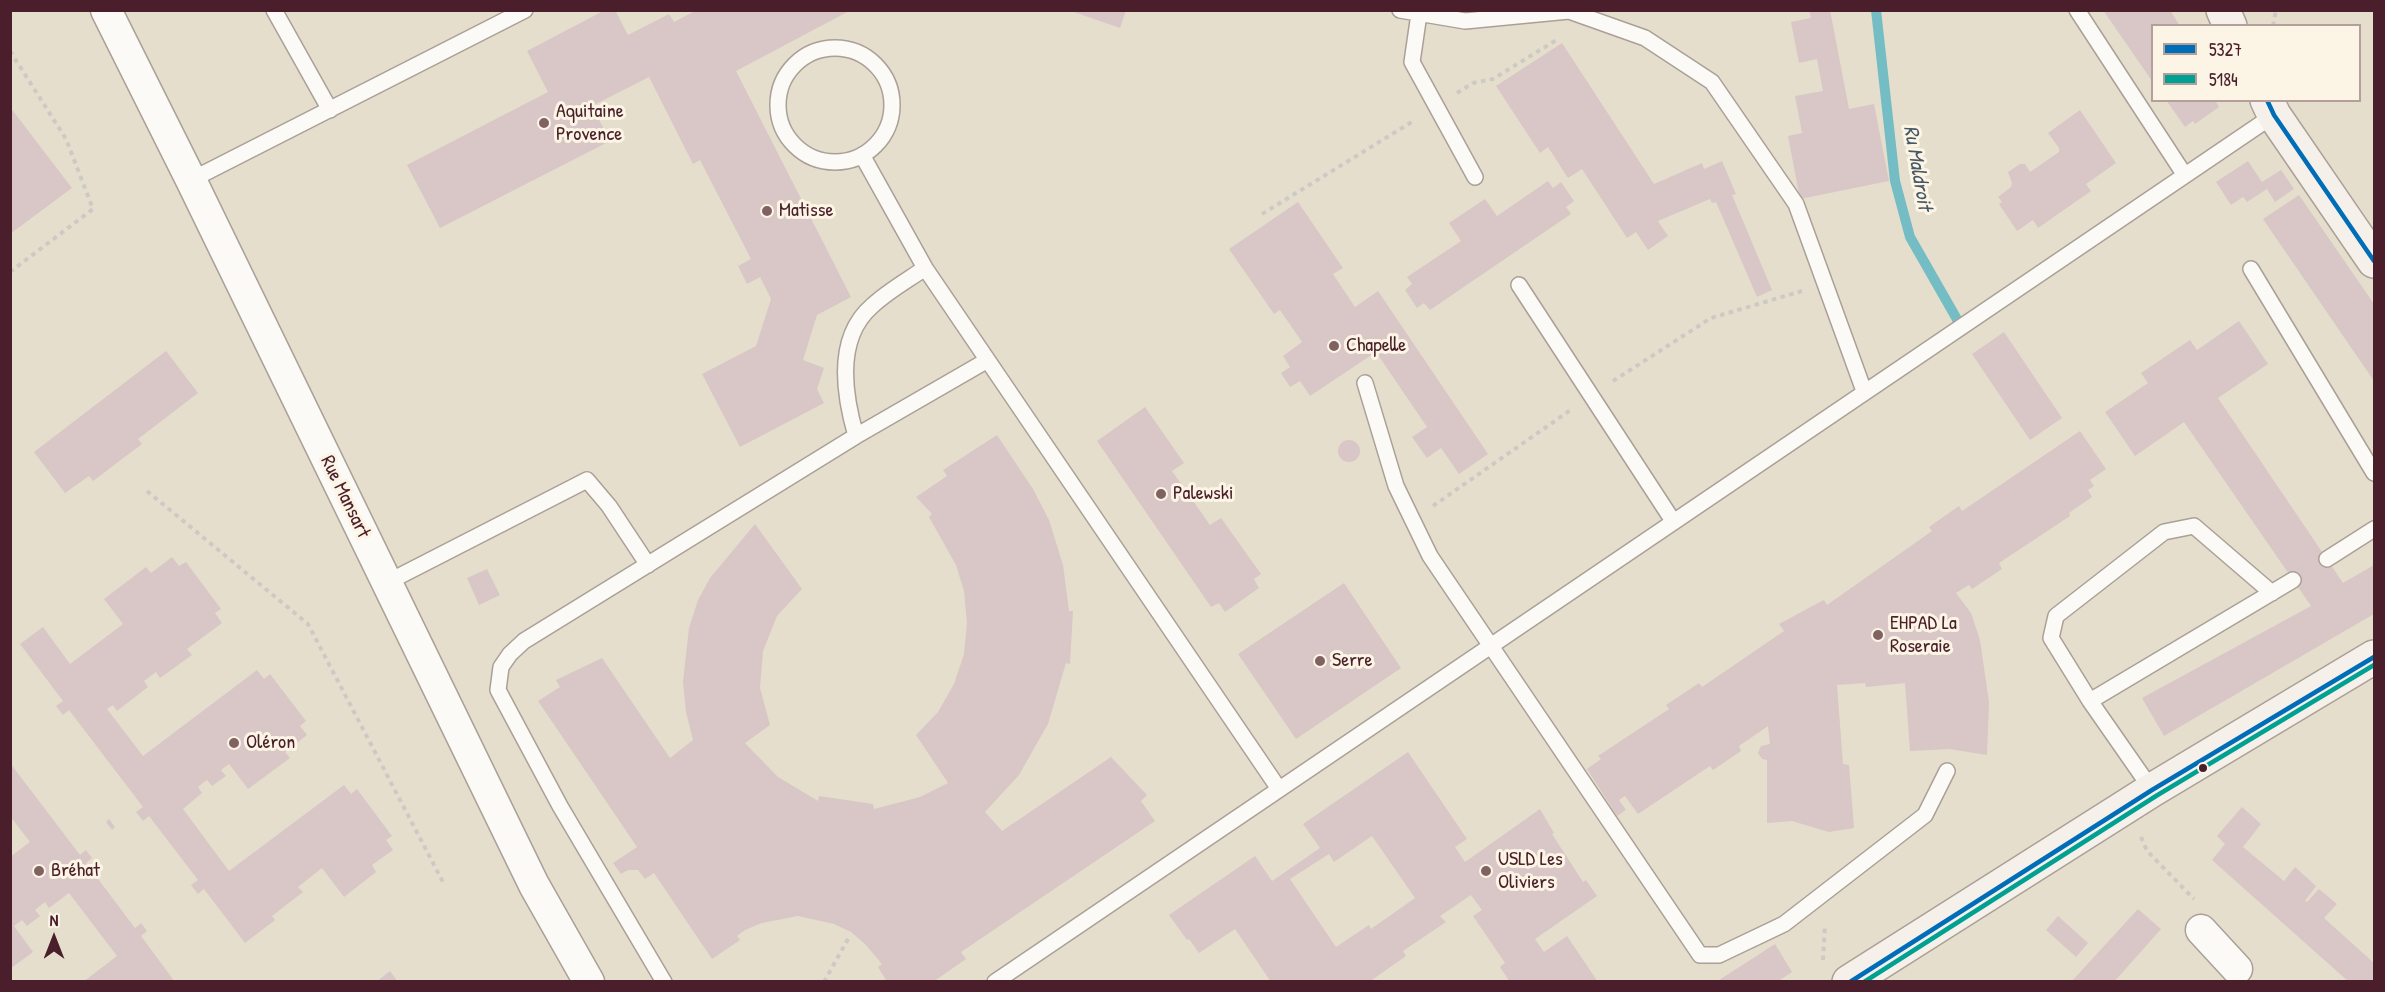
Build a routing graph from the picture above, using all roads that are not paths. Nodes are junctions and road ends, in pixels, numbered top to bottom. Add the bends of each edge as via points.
1 (106, 10) edge
2 (274, 10) edge
3 (525, 10) edge
4 (1400, 10) edge
5 (2077, 10) edge
6 (2223, 10) edge
7 (1419, 14) junction
8 (2229, 24) edge
9 (2270, 108) edge
10 (330, 110) junction
11 (862, 155) junction
12 (2184, 174) junction
13 (1474, 177) dead end
14 (191, 180) junction
15 (2374, 261) edge
16 (925, 268) junction
17 (2251, 269) dead end
18 (1519, 285) dead end
19 (986, 361) junction
20 (1365, 383) dead end
21 (1864, 391) junction
22 (856, 436) junction
23 (2374, 473) edge
24 (1673, 521) junction
25 (2374, 529) edge
26 (2326, 559) dead end
27 (648, 565) junction
28 (2293, 580) dead end
29 (386, 583) junction
30 (2272, 593) junction
31 (1491, 644) junction
32 (2374, 657) edge
33 (2090, 701) junction
34 (1947, 771) dead end
35 (1279, 789) junction
36 (2140, 798) junction
37 (2202, 930) road end
38 (1836, 972) edge
39 (2236, 977) edge
40 (589, 981) edge
41 (664, 981) edge
42 (995, 981) edge

1 - 14 street, Rue Mansart
2 - 10 lane
3 - 10 lane
4 - 7 lane
5 - 12 lane
6 - 8 main road
7 - 13 lane via 1412,62
7 - 21 lane via 1465,21 1569,11 1645,38 1712,82 1796,204
9 - 12 lane
9 - 15 main road
10 - 14 lane
11 - 11 lane via 881,136 891,111 884,76 858,52 822,49 804,56 789,69 780,86 777,106 781,124 791,141 806,154 824,161
11 - 16 lane
12 - 21 lane
14 - 29 street, Rue Mansart
16 - 19 lane
16 - 22 lane via 870,307 847,344 846,404
17 - 23 lane
18 - 24 lane
19 - 22 lane
19 - 35 lane
20 - 31 lane via 1400,495 1430,556
21 - 24 lane
22 - 27 lane
24 - 31 lane
25 - 26 lane
27 - 29 lane via 587,480
27 - 41 lane via 524,641 501,667 498,690 560,806
28 - 30 lane
29 - 40 street, Rue Mansart via 534,885
30 - 33 lane
30 - 33 lane via 2194,526 2164,532 2056,616 2050,638
31 - 34 lane via 1700,954 1719,954 1784,924 1925,815
31 - 35 lane
32 - 36 main road
33 - 36 lane
35 - 42 lane
36 - 38 main road
37 - 39 street

